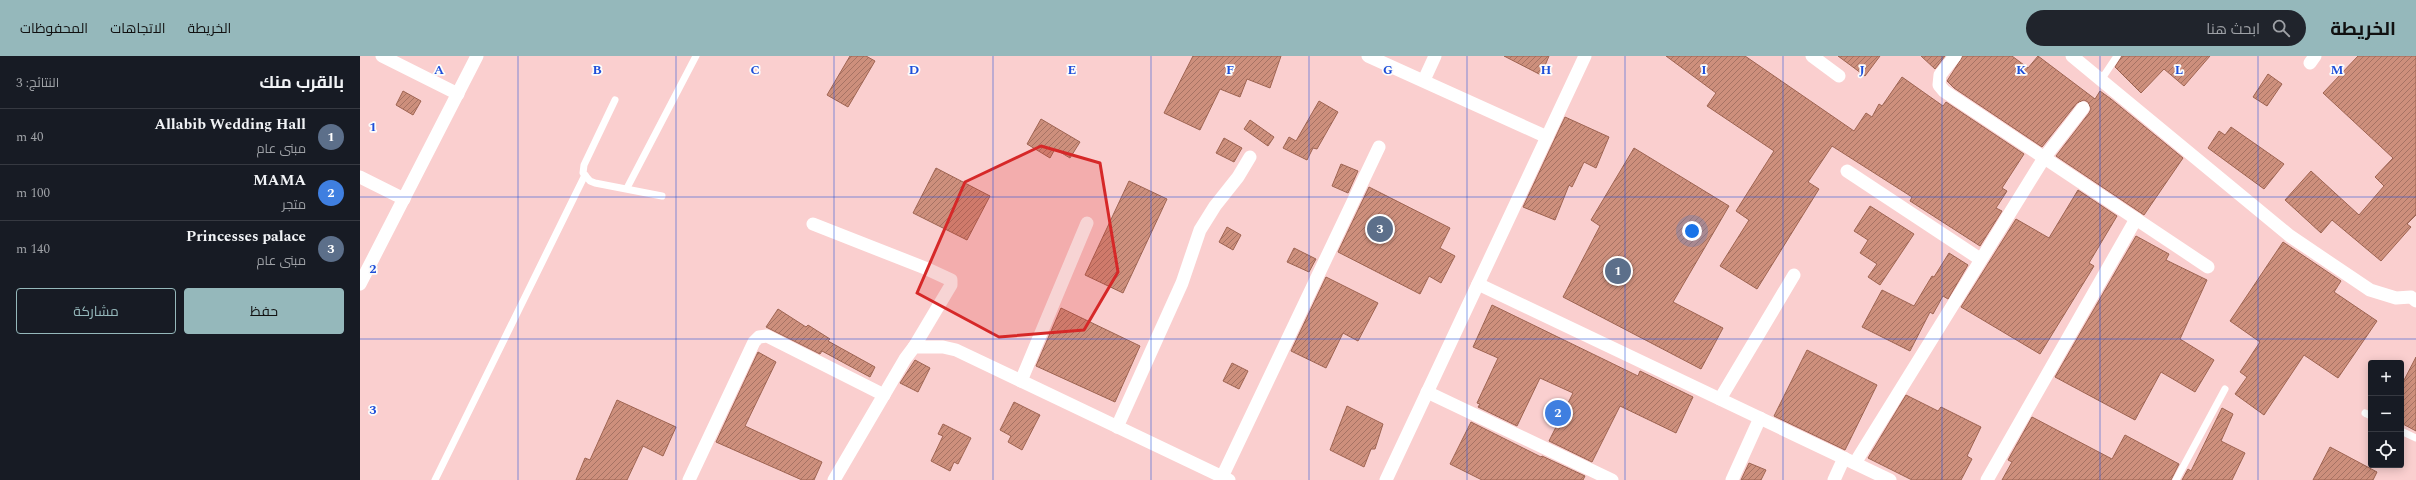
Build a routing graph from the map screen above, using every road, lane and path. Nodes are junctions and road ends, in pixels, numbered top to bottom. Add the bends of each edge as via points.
1 (382, 56) edge
2 (477, 56) edge
3 (696, 56) edge
4 (1368, 56) edge
5 (1436, 56) edge
6 (1585, 56) edge
7 (1812, 56) edge
8 (1955, 56) edge
9 (2072, 56) edge
10 (2117, 56) edge
11 (1839, 76) dead end
12 (1424, 80) junction
13 (2101, 80) junction
14 (458, 94) junction
15 (615, 100) dead end
16 (2083, 108) dead end
17 (1547, 137) junction
18 (1379, 147) dead end
19 (1250, 157) dead end
20 (2044, 158) junction
21 (1847, 171) dead end
22 (585, 175) junction
23 (360, 177) edge
24 (627, 188) junction
25 (662, 196) dead end
26 (404, 199) junction
27 (2136, 219) junction
28 (1087, 223) dead end
29 (813, 224) dead end
30 (1980, 259) junction
31 (2208, 267) dead end
32 (1794, 275) dead end
33 (360, 284) edge
34 (1478, 284) junction
35 (2414, 296) edge
36 (914, 347) junction
37 (1021, 381) junction
38 (2225, 389) dead end
39 (1427, 392) junction
40 (884, 395) junction
41 (1720, 399) junction
42 (1760, 418) junction
43 (1117, 427) junction
44 (2403, 432) edge
45 (2416, 438) edge
46 (1849, 461) junction
47 (1226, 478) edge
48 (1609, 479) edge
49 (435, 480) edge
50 (689, 480) edge
51 (834, 480) edge
52 (1386, 480) edge
53 (1732, 480) edge
54 (1834, 480) edge
55 (1890, 480) edge
56 (1987, 480) edge
57 (2176, 480) edge

1 - 14 street
2 - 14 street
3 - 24 lane
4 - 12 street
5 - 12 street
6 - 17 street
7 - 11 street
8 - 20 street via 1940,75 1941,88
9 - 13 street
10 - 13 lane
12 - 17 street
13 - 35 street via 2290,236 2370,290 2396,298
14 - 26 street
15 - 22 lane via 584,165
16 - 20 street
17 - 34 street
18 - 47 street
19 - 43 street via 1200,230 1182,283
20 - 27 street
20 - 30 street
21 - 30 street
22 - 24 lane via 595,183
22 - 49 lane
23 - 26 street
24 - 25 lane
26 - 33 street
27 - 31 street
27 - 56 street
28 - 37 street
29 - 36 street via 951,280 951,285
30 - 46 street
32 - 41 street
34 - 39 street
34 - 41 street
36 - 37 street via 943,347 956,350
36 - 40 street
37 - 43 street
38 - 57 lane
39 - 48 street
39 - 52 street
40 - 50 street via 766,336 759,337 754,342
40 - 51 street
41 - 42 street
42 - 46 street
42 - 53 street
43 - 47 street
44 - 45 lane
46 - 54 street
46 - 55 street

